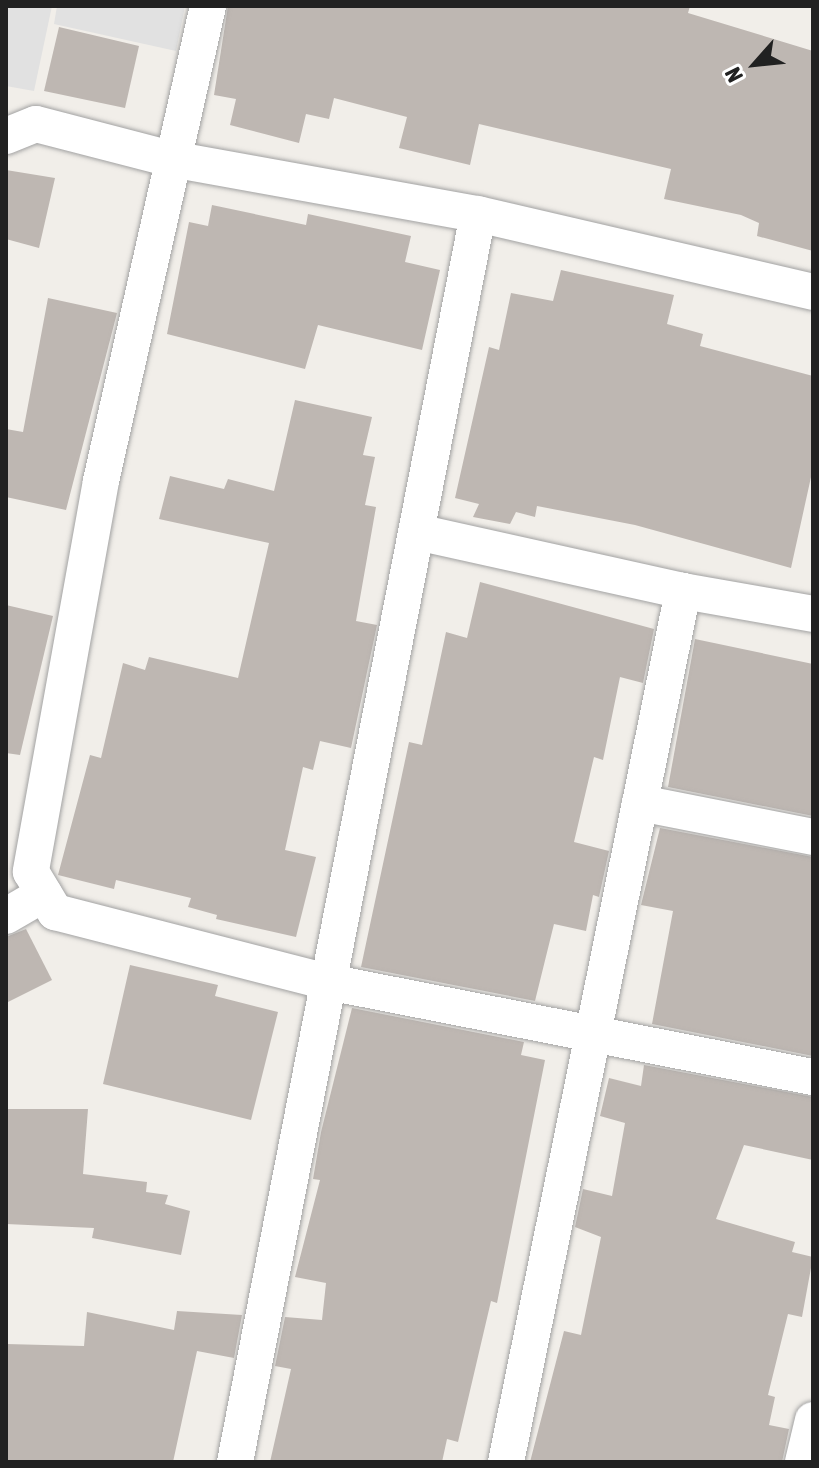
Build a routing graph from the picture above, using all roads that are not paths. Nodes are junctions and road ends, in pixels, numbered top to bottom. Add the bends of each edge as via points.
1 (208, 6) edge
2 (6, 136) edge
3 (171, 159) junction
4 (478, 214) junction
5 (813, 292) edge
6 (417, 532) junction
7 (683, 591) junction
8 (813, 614) edge
9 (640, 803) junction
10 (813, 837) edge
11 (44, 894) junction
12 (6, 916) edge
13 (328, 982) junction
14 (597, 1031) junction
15 (813, 1077) edge
16 (813, 1420) edge
17 (235, 1462) edge
18 (506, 1462) edge
19 (803, 1462) edge

1 - 3 street
2 - 3 street via 36,124
3 - 4 street
3 - 11 street via 101,481 48,769 31,872
4 - 5 street
4 - 6 street
6 - 7 street
6 - 13 street
7 - 8 street
7 - 9 street
9 - 10 street
9 - 14 street
11 - 12 street
11 - 13 street via 55,912
13 - 14 street
13 - 17 street
14 - 15 street
14 - 18 street
16 - 19 street

